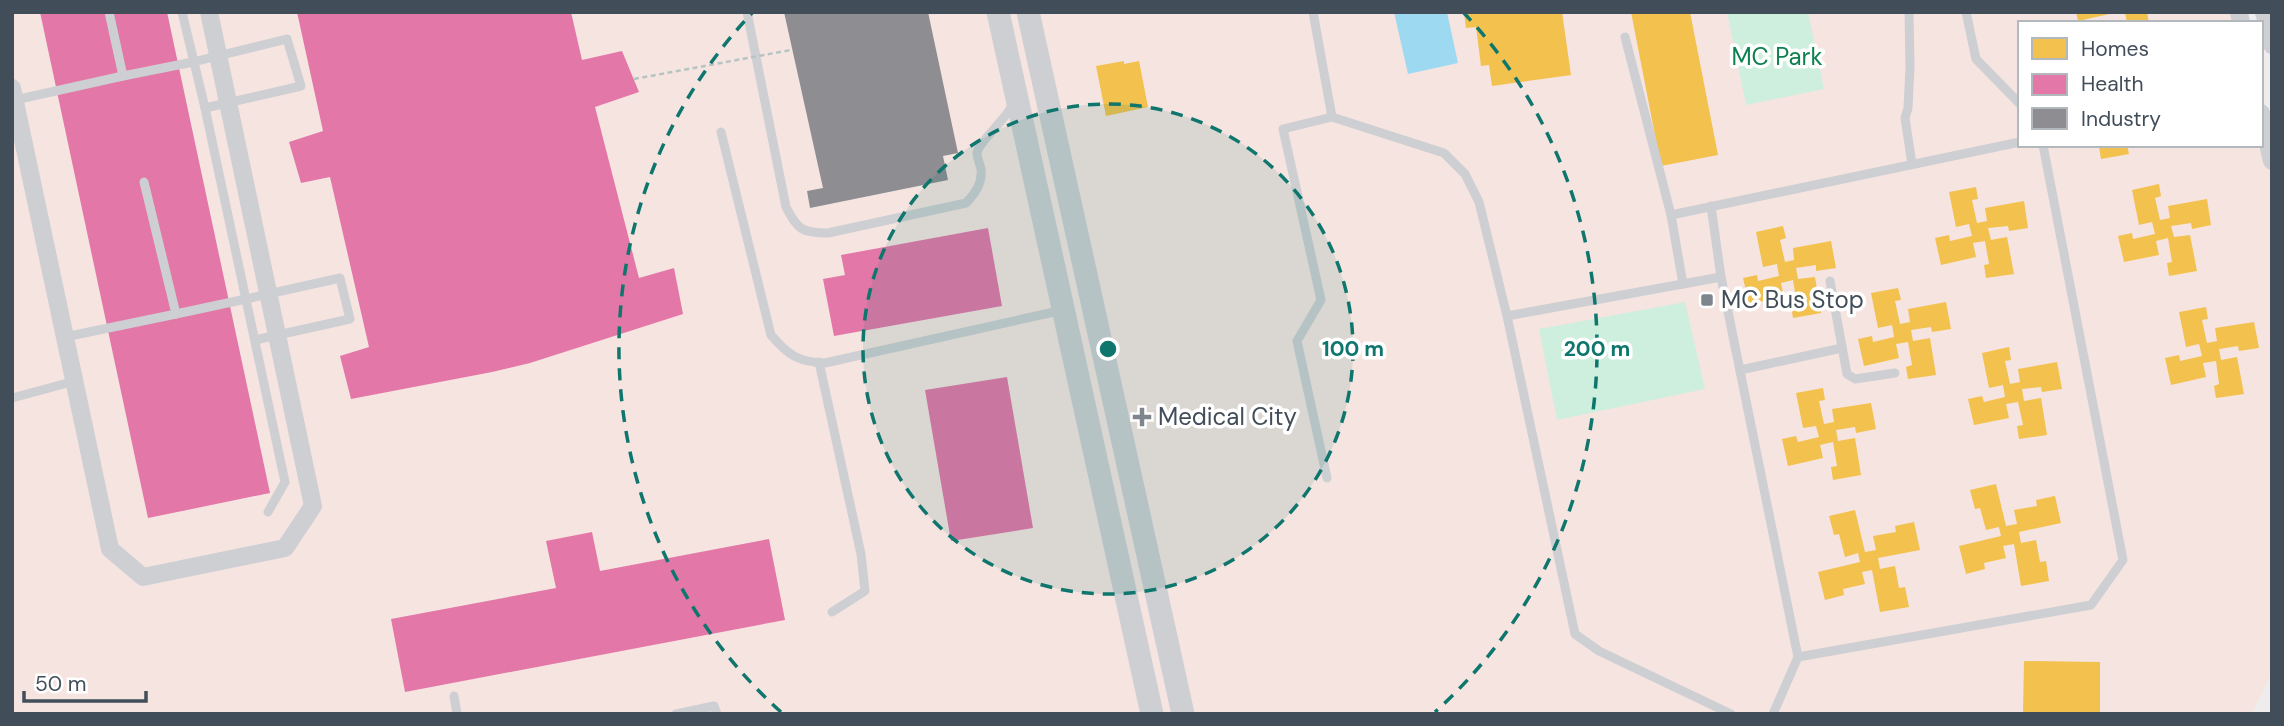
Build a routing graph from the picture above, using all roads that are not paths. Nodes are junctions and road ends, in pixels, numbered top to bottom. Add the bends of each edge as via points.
1 (109, 12) edge
2 (182, 12) edge
3 (209, 12) edge
4 (747, 12) edge
5 (998, 12) edge
6 (1028, 12) edge
7 (1313, 12) edge
8 (1909, 12) edge
9 (1966, 12) edge
10 (2264, 12) edge
11 (1625, 37) dead end
12 (2272, 45) edge
13 (193, 62) junction
14 (123, 76) junction
15 (13, 94) edge
16 (1016, 96) junction
17 (2018, 102) edge
18 (205, 108) junction
19 (1332, 117) junction
20 (2263, 122) edge
21 (721, 132) dead end
22 (2018, 142) edge
23 (2043, 147) edge
24 (2272, 161) edge
25 (1912, 164) junction
26 (144, 182) dead end
27 (1711, 206) junction
28 (1671, 215) junction
29 (1721, 277) junction
30 (1830, 281) dead end
31 (1683, 284) junction
32 (246, 299) junction
33 (1063, 310) junction
34 (177, 314) junction
35 (1507, 316) junction
36 (65, 337) junction
37 (255, 340) junction
38 (1842, 348) junction
39 (819, 362) junction
40 (1740, 370) junction
41 (1895, 373) dead end
42 (75, 381) junction
43 (12, 398) edge
44 (1326, 478) dead end
45 (268, 512) dead end
46 (832, 612) dead end
47 (1798, 657) junction
48 (454, 696) dead end
49 (457, 714) edge
50 (676, 714) edge
51 (718, 714) edge
52 (1152, 714) edge
53 (1183, 714) edge
54 (1731, 714) edge
55 (1773, 714) edge

1 - 14 lane
2 - 13 lane
3 - 42 street via 313,506 285,548 144,577 110,549
4 - 16 lane via 786,208 796,227 809,233 828,233 966,203 976,192 982,172 977,154 983,141 1008,116
5 - 16 street
6 - 53 street
7 - 19 lane
8 - 25 lane via 1905,118
9 - 17 lane via 1976,59
10 - 12 street
11 - 28 lane
13 - 14 lane
13 - 18 lane
13 - 18 lane, bridge via 287,40 301,86
14 - 15 lane via 57,91
15 - 36 street
16 - 33 street
18 - 32 lane
19 - 35 lane via 1444,153 1465,174 1479,202
19 - 44 lane via 1283,129 1321,300 1297,341
20 - 24 street
21 - 39 lane via 771,335 785,352
22 - 25 lane
23 - 47 lane via 2123,560 2091,605
25 - 27 lane
26 - 34 lane
27 - 28 lane
27 - 29 lane
28 - 31 lane
29 - 31 lane
29 - 40 lane
30 - 38 lane
31 - 35 lane
32 - 34 lane
32 - 37 lane
32 - 37 lane, bridge via 340,278 350,318
33 - 39 lane
33 - 52 street
34 - 36 lane
35 - 54 lane via 1575,634 1599,652
36 - 42 street
37 - 45 lane via 285,482
38 - 40 lane
38 - 41 lane via 1850,378
39 - 46 lane via 861,554 865,592
40 - 47 lane
42 - 43 lane
47 - 55 lane
48 - 49 lane
50 - 51 lane via 714,706

